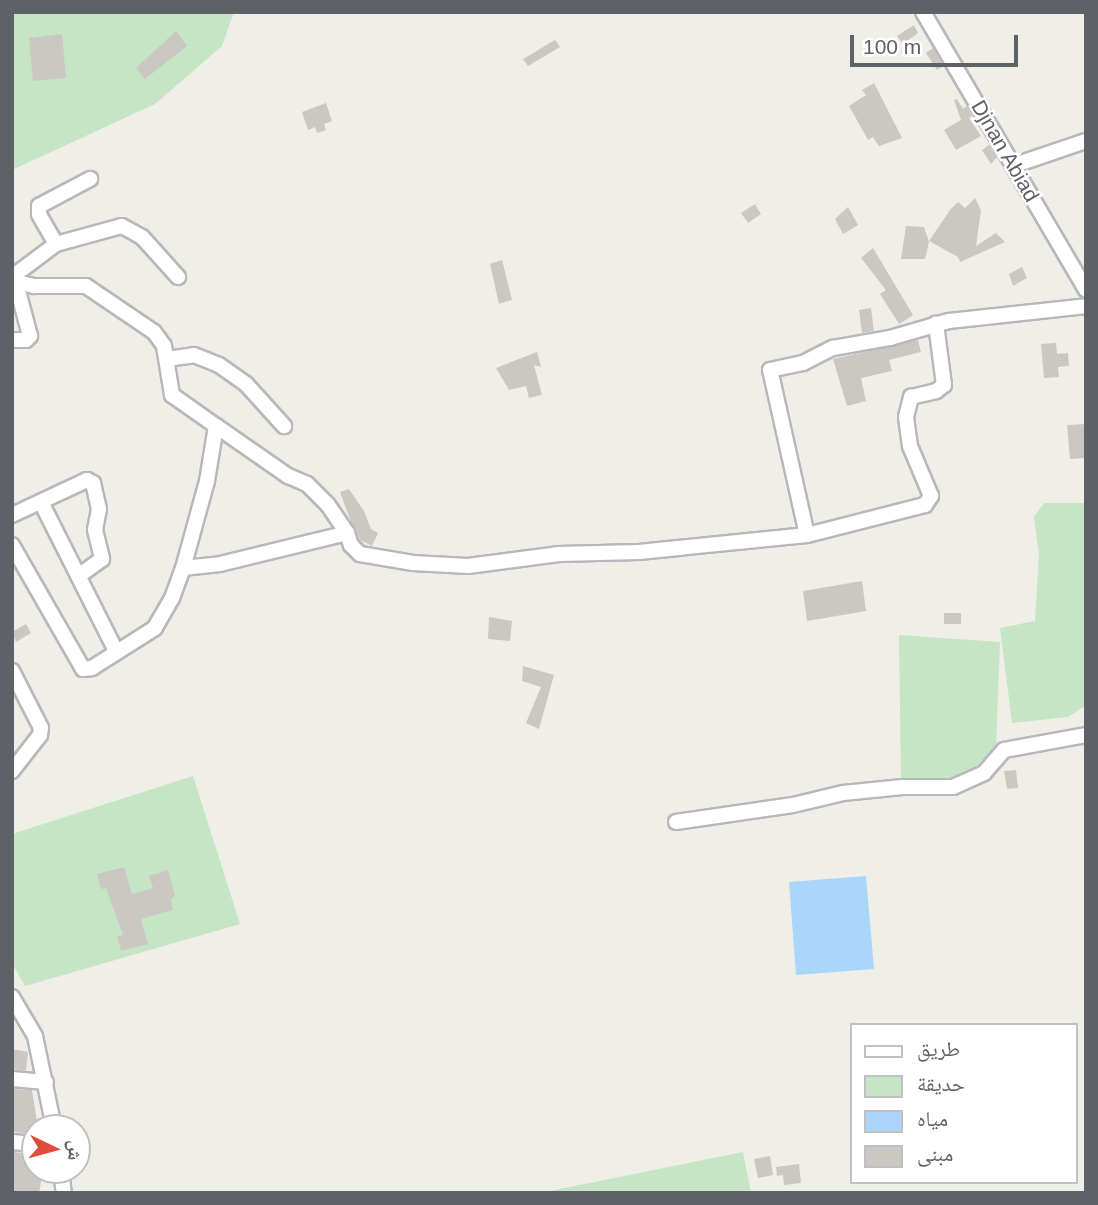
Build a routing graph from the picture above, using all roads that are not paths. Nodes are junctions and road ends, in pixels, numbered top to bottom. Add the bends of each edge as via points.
1 (923, 12) edge
2 (1086, 141) edge
3 (1015, 166) junction
4 (90, 179) dead end
5 (56, 244) junction
6 (178, 277) dead end
7 (14, 281) edge
8 (1086, 290) edge
9 (1086, 306) edge
10 (936, 324) junction
11 (12, 340) edge
12 (167, 359) junction
13 (216, 426) junction
14 (284, 426) dead end
15 (41, 502) junction
16 (13, 512) edge
17 (347, 533) junction
18 (807, 535) junction
19 (12, 545) edge
20 (183, 568) junction
21 (80, 575) junction
22 (116, 651) junction
23 (12, 671) edge
24 (1086, 736) edge
25 (12, 771) edge
26 (676, 822) dead end
27 (12, 998) edge
28 (12, 1079) edge
29 (46, 1082) junction
30 (52, 1114) edge

1 - 3 street, Djnan Abiad
2 - 3 street
3 - 8 street, Djnan Abiad
4 - 5 street via 39,206
5 - 6 street via 108,228 127,228 151,246
5 - 7 street
7 - 11 street via 30,336
7 - 12 street via 86,286 154,332
9 - 10 street
10 - 18 street via 944,385 911,397 905,426 931,499 925,505
10 - 18 street via 832,348 803,363 770,370
12 - 13 street via 170,389 176,399
12 - 14 street via 194,355 219,365 246,384
13 - 17 street via 307,484
13 - 20 street via 207,481
15 - 16 street
15 - 21 street
15 - 21 street via 86,480 93,483 102,559
17 - 18 street via 360,554 468,566 559,554 639,552
17 - 20 street via 220,565
19 - 22 street via 83,669
20 - 22 street via 155,628
21 - 22 street
23 - 25 street via 41,728
24 - 26 street via 1004,750 984,774 953,787 843,793
27 - 29 street via 35,1036
28 - 29 street
29 - 30 street

